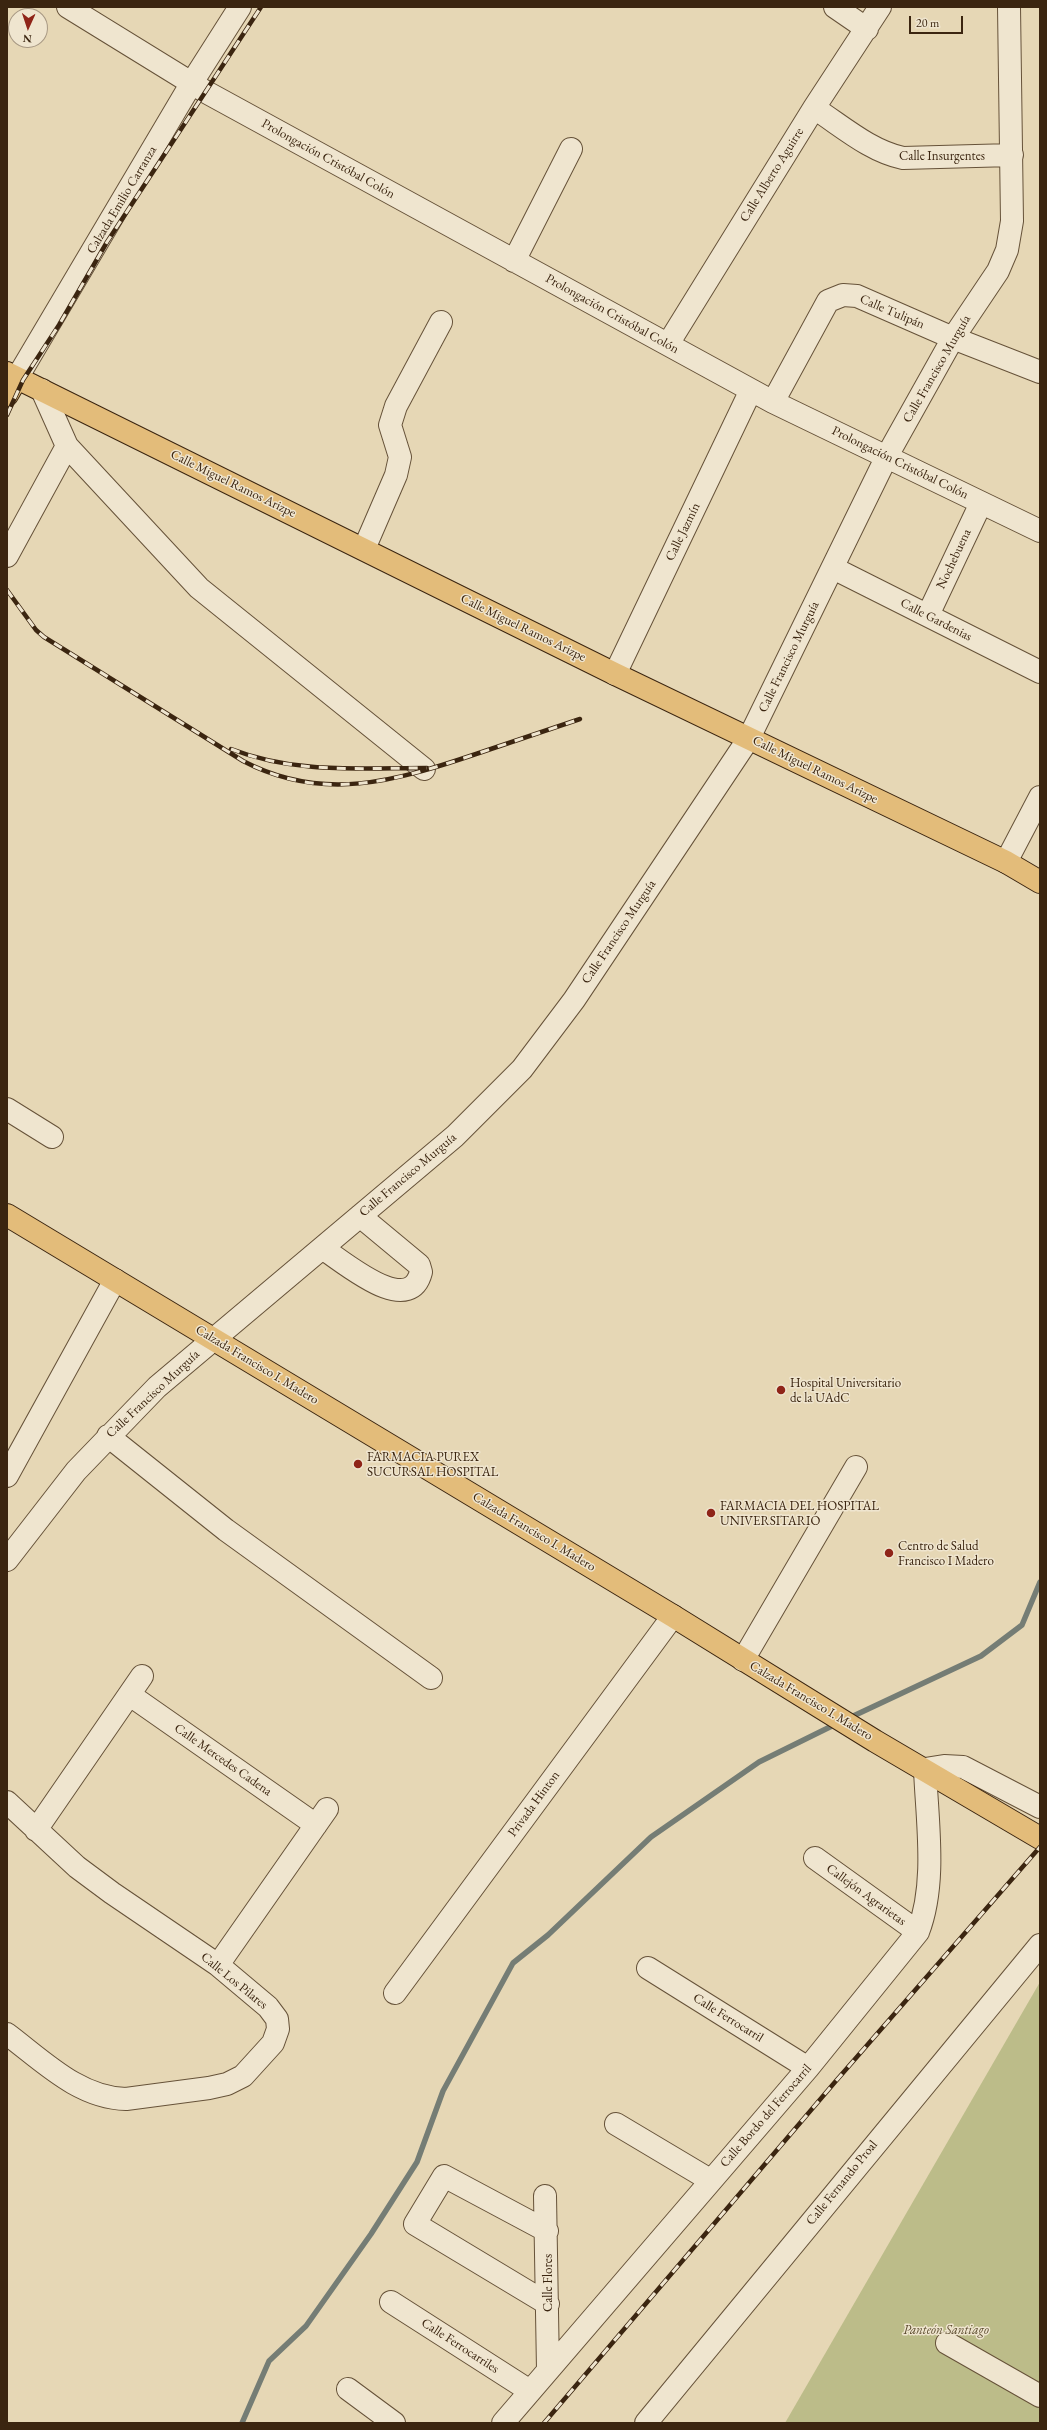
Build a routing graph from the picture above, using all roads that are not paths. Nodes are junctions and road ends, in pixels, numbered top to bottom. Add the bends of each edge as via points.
1 (68, 7) edge
2 (240, 7) edge
3 (835, 7) edge
4 (880, 7) edge
5 (1009, 7) edge
6 (867, 29) junction
7 (191, 84) junction
8 (814, 108) junction
9 (571, 149) dead end
10 (1012, 155) junction
11 (514, 261) junction
12 (441, 322) dead end
13 (953, 338) junction
14 (668, 344) junction
15 (1040, 372) edge
16 (10, 382) edge
17 (42, 390) junction
18 (751, 390) junction
19 (773, 402) junction
20 (67, 446) junction
21 (886, 456) junction
22 (981, 503) junction
23 (1040, 531) edge
24 (364, 549) junction
25 (7, 556) edge
26 (833, 568) junction
27 (928, 615) junction
28 (1040, 672) edge
29 (615, 674) junction
30 (749, 738) junction
31 (424, 769) dead end
32 (1040, 797) edge
33 (1006, 862) junction
34 (1040, 882) edge
35 (7, 1109) edge
36 (52, 1137) dead end
37 (7, 1215) edge
38 (360, 1216) junction
39 (322, 1248) junction
40 (114, 1280) junction
41 (213, 1338) junction
42 (108, 1436) junction
43 (856, 1467) dead end
44 (7, 1476) edge
45 (7, 1560) edge
46 (673, 1616) junction
47 (743, 1660) junction
48 (142, 1676) dead end
49 (431, 1678) dead end
50 (130, 1695) junction
51 (925, 1769) junction
52 (7, 1802) edge
53 (1040, 1807) edge
54 (36, 1830) junction
55 (1040, 1838) edge
56 (815, 1858) dead end
57 (918, 1932) junction
58 (1040, 1945) edge
59 (218, 1965) junction
60 (648, 1968) dead end
61 (395, 1993) dead end
62 (7, 2034) edge
63 (808, 2068) junction
64 (616, 2124) dead end
65 (710, 2180) junction
66 (546, 2196) dead end
67 (547, 2231) junction
68 (391, 2302) dead end
69 (548, 2304) junction
70 (947, 2344) dead end
71 (548, 2370) junction
72 (348, 2389) dead end
73 (530, 2391) junction
74 (1040, 2396) edge
75 (394, 2423) edge
76 (503, 2423) edge
77 (646, 2423) edge

1 - 7 street, Prolongación Cristóbal Colón
2 - 7 street, Calzada Emilio Carranza
3 - 6 street
4 - 6 street, Calle Alberto Aguirre
5 - 10 street, Calle Francisco Murguía
6 - 8 street, Calle Alberto Aguirre
7 - 11 street, Prolongación Cristóbal Colón
7 - 16 street, Calzada Emilio Carranza
8 - 10 street, Calle Insurgentes via 877,150 903,158
8 - 14 street, Calle Alberto Aguirre
9 - 11 street
10 - 13 street, Calle Francisco Murguía via 1012,221 1007,250 998,271
11 - 14 street, Prolongación Cristóbal Colón
12 - 24 street via 396,406 390,425 400,457 396,475
13 - 15 street, Calle Tulipán
13 - 19 street, Calle Tulipán via 857,296 843,295 828,301
13 - 21 street, Calle Francisco Murguía
14 - 18 street, Prolongación Cristóbal Colón
16 - 17 main road, Calle Miguel Ramos Arizpe
17 - 20 street
17 - 24 main road, Calle Miguel Ramos Arizpe
18 - 19 street, Prolongación Cristóbal Colón
18 - 29 street, Calle Jazmín
19 - 21 street, Prolongación Cristóbal Colón
20 - 25 street
20 - 31 street via 209,598
21 - 22 street, Prolongación Cristóbal Colón
21 - 26 street, Calle Francisco Murguía
22 - 23 street, Prolongación Cristóbal Colón
22 - 27 street, Nochebuena
24 - 29 main road, Calle Miguel Ramos Arizpe
26 - 27 street, Calle Gardenias
26 - 30 street, Calle Francisco Murguía
27 - 28 street, Calle Gardenias
29 - 30 main road, Calle Miguel Ramos Arizpe
30 - 33 main road, Calle Miguel Ramos Arizpe
30 - 38 street, Calle Francisco Murguía via 574,1000 522,1069 455,1136
32 - 33 street
33 - 34 main road, Calle Miguel Ramos Arizpe
35 - 36 street
37 - 40 main road, Calzada Francisco I. Madero
38 - 39 street, Calle Francisco Murguía
38 - 39 street via 419,1265 421,1272 414,1286 406,1291 385,1288
39 - 41 street, Calle Francisco Murguía
40 - 41 main road, Calzada Francisco I. Madero
40 - 44 street
41 - 42 street, Calle Francisco Murguía via 157,1387
41 - 46 main road, Calzada Francisco I. Madero
42 - 45 street, Calle Francisco Murguía via 76,1471
42 - 49 street via 226,1530
43 - 47 street
46 - 47 main road, Calzada Francisco I. Madero
46 - 61 street, Privada Hinton
47 - 51 main road, Calzada Francisco I. Madero
48 - 50 street
50 - 54 street
50 - 59 street, Calle Mercedes Cadena via 322,1817
51 - 53 street via 963,1767
51 - 55 main road, Calzada Francisco I. Madero
51 - 57 street, Calle Bordo del Ferrocarril via 929,1886 926,1912
52 - 54 street, Calle Los Pilares
54 - 59 street, Calle Los Pilares via 77,1867 112,1893
56 - 57 street, Callejón Agrarietas
57 - 63 street, Calle Bordo del Ferrocarril
58 - 77 street, Calle Fernando Proal
59 - 62 street, Calle Los Pilares via 268,2007 277,2018 278,2029 272,2043 243,2076 227,2084 126,2099 109,2099 76,2085
60 - 63 street, Calle Ferrocarril
63 - 65 street, Calle Bordo del Ferrocarril
64 - 65 street
65 - 71 street, Calle Bordo del Ferrocarril
66 - 67 street, Calle Flores
67 - 69 street, Calle Flores
67 - 69 street via 444,2176 415,2224
68 - 73 street, Calle Ferrocarriles
69 - 71 street, Calle Flores
70 - 74 street
71 - 73 street, Calle Bordo del Ferrocarril
72 - 75 street
73 - 76 street, Calle Bordo del Ferrocarril

